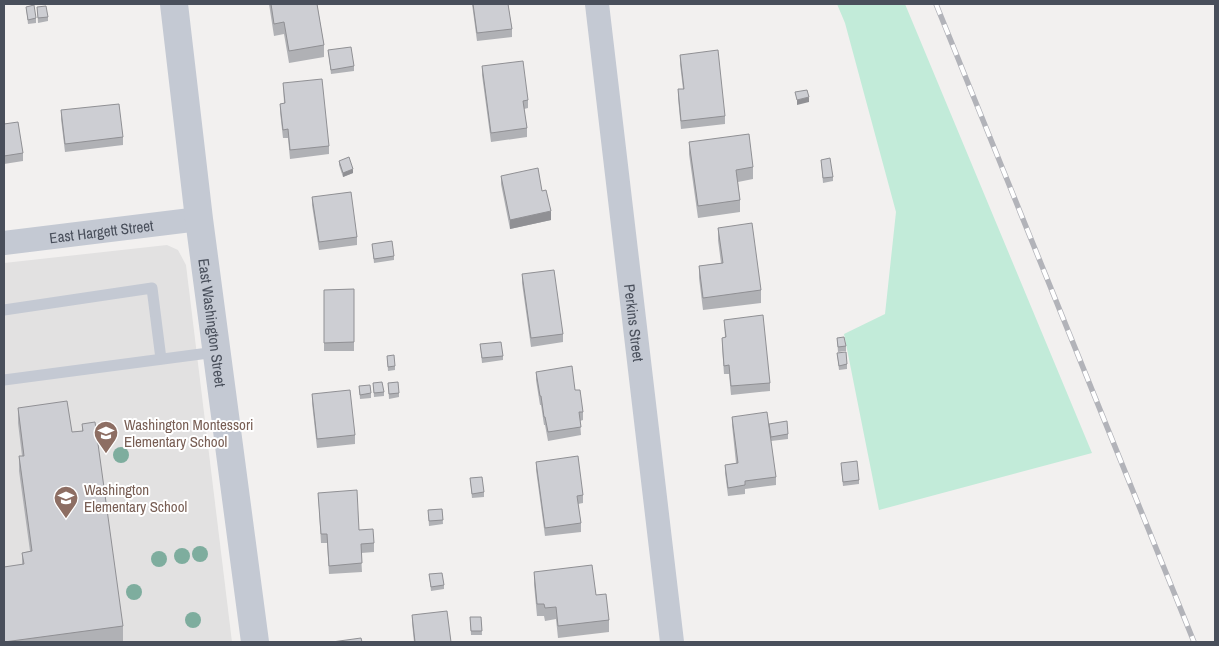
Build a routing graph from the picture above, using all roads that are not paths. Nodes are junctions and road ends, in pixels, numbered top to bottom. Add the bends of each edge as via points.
1 (174, 4) edge
2 (597, 4) edge
3 (199, 219) junction
4 (4, 243) edge
5 (4, 310) edge
6 (216, 352) junction
7 (161, 359) junction
8 (4, 380) edge
9 (254, 642) edge
10 (672, 642) edge

1 - 3 street, East Washington Street
2 - 10 street, Perkins Street
3 - 4 street, East Hargett Street
3 - 6 street, East Washington Street
5 - 7 lane via 152,288
6 - 7 lane
6 - 9 street, East Washington Street
7 - 8 lane

